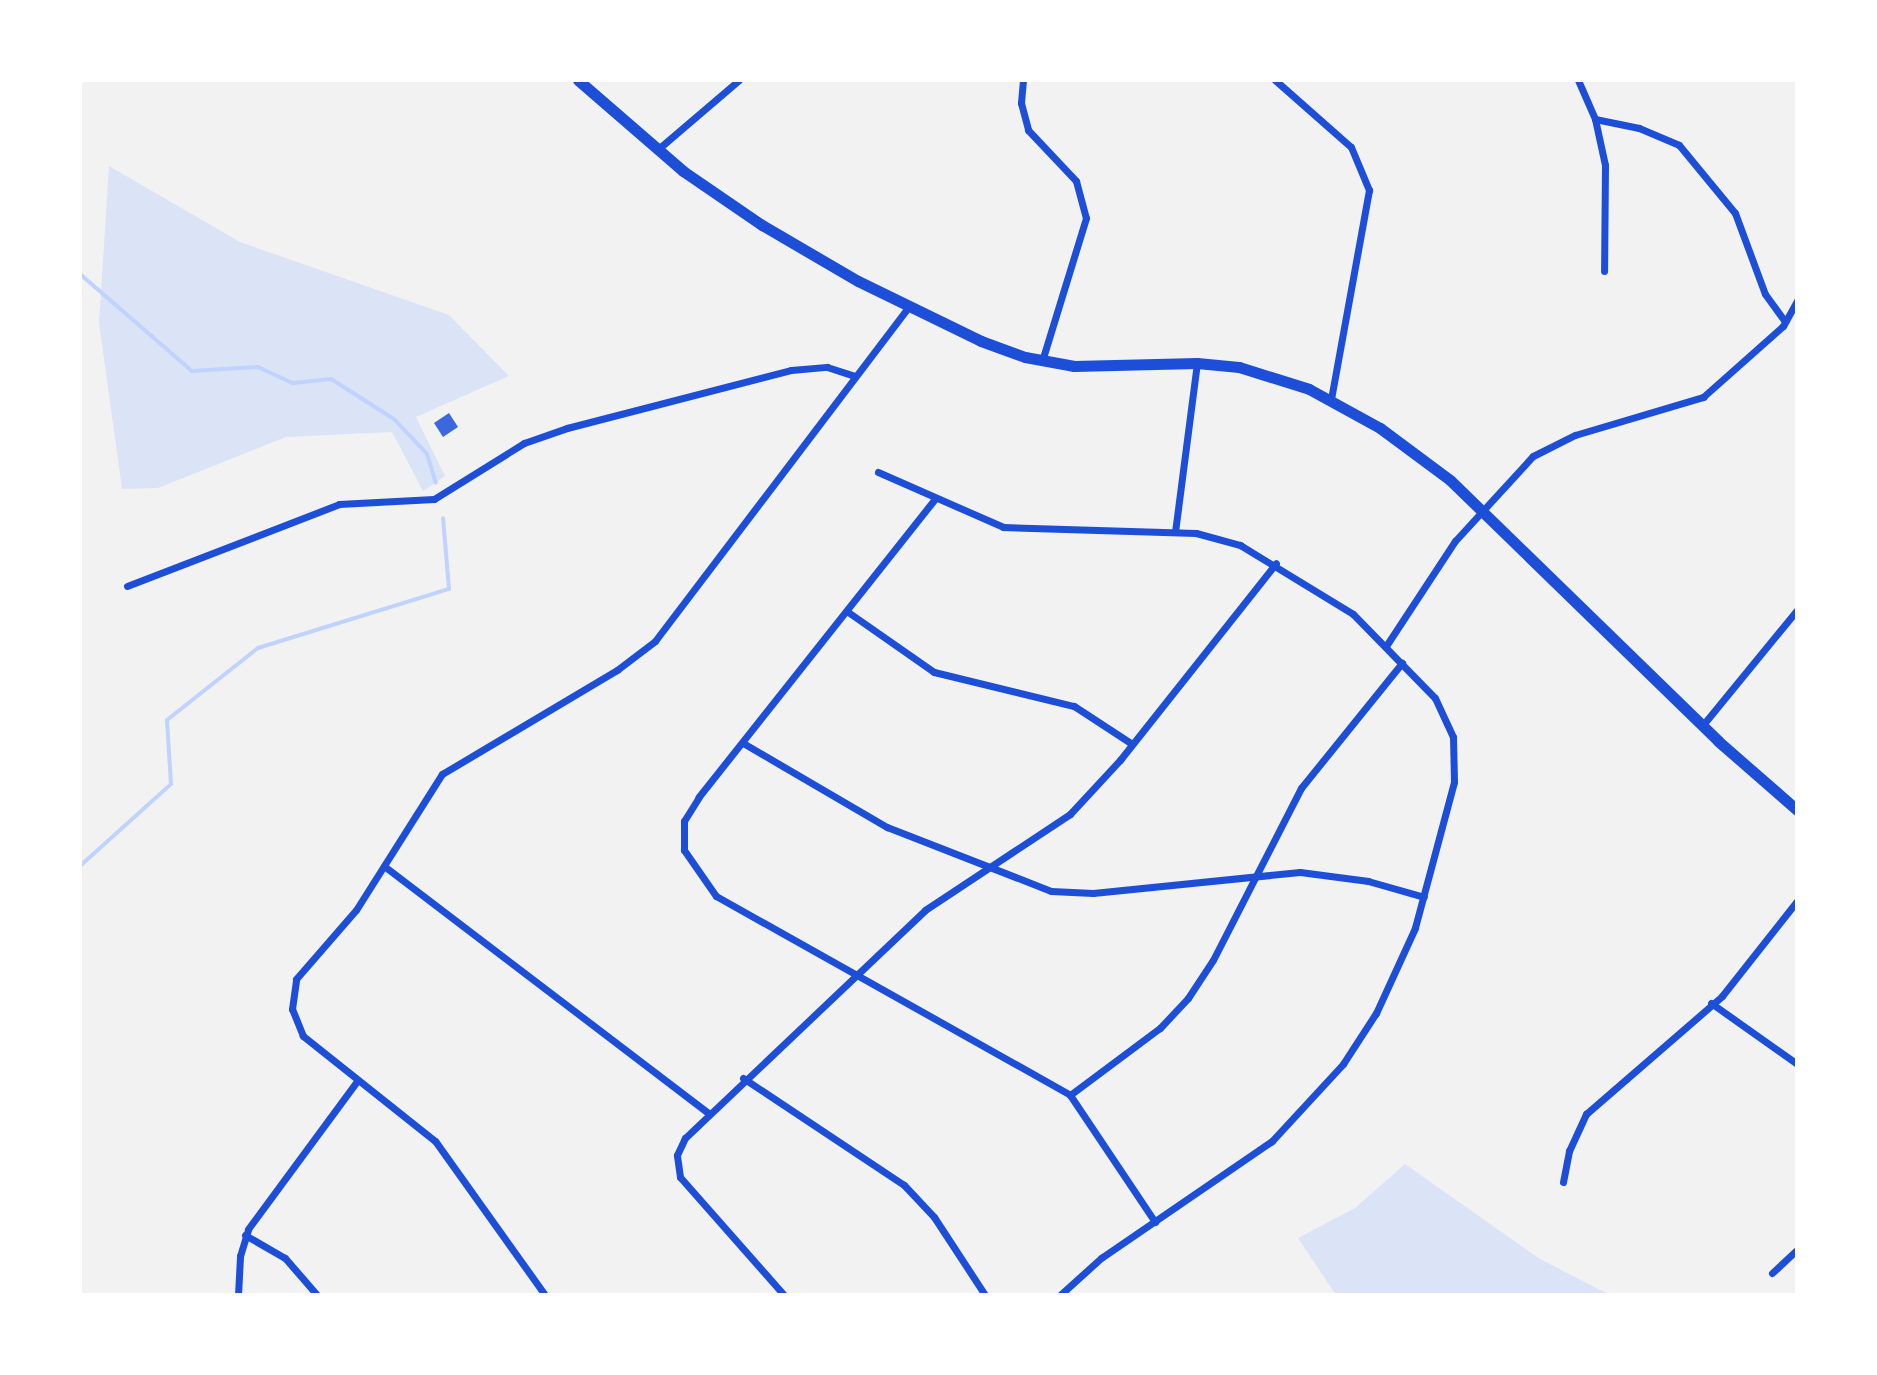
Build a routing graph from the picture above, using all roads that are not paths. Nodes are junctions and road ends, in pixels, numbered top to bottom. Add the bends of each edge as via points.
1 (578, 80) edge
2 (739, 80) edge
3 (1023, 80) edge
4 (1275, 80) edge
5 (1578, 80) edge
6 (1595, 119) junction
7 (657, 150) junction
8 (1604, 271) dead end
9 (1797, 301) edge
10 (909, 306) junction
11 (1785, 322) junction
12 (1042, 361) junction
13 (1197, 363) junction
14 (854, 376) junction
15 (1331, 400) junction
16 (878, 472) dead end
17 (934, 500) junction
18 (1483, 511) junction
19 (1175, 532) junction
20 (1276, 563) junction
21 (127, 586) dead end
22 (1797, 610) edge
23 (848, 612) junction
24 (1386, 646) junction
25 (1402, 663) junction
26 (1702, 726) junction
27 (743, 743) junction
28 (1132, 744) junction
29 (1797, 810) edge
30 (384, 866) junction
31 (987, 869) junction
32 (1255, 875) junction
33 (1424, 897) junction
34 (1797, 901) edge
35 (856, 972) junction
36 (1711, 1003) junction
37 (1797, 1064) edge
38 (743, 1078) junction
39 (357, 1081) junction
40 (1070, 1095) junction
41 (708, 1113) junction
42 (1563, 1182) dead end
43 (1155, 1222) junction
44 (245, 1235) junction
45 (1797, 1250) edge
46 (1772, 1273) dead end
47 (238, 1295) edge
48 (317, 1295) edge
49 (545, 1295) edge
50 (784, 1295) edge
51 (985, 1295) edge
52 (1060, 1295) edge

1 - 7 main road
2 - 7 street
3 - 12 street via 1021,103 1028,130 1072,175 1086,218
4 - 15 street via 1351,147 1369,190
5 - 6 street
6 - 8 street via 1605,165
6 - 11 street via 1639,128 1679,145 1735,213 1765,294
7 - 10 main road via 782,238
9 - 11 street
10 - 12 main road via 981,341
10 - 14 street
11 - 18 street via 1703,397 1553,443 1515,473
12 - 13 main road via 1091,366
13 - 15 main road via 1269,375
13 - 19 street
14 - 21 street via 827,367 781,372 567,428 524,443 434,499 339,504
14 - 30 street via 655,641 617,670 448,768
15 - 18 main road via 1415,452
16 - 17 street
17 - 19 street via 1016,529
17 - 23 street
18 - 24 street via 1444,556
18 - 26 main road
19 - 20 street via 1221,538
20 - 24 street via 1341,604
20 - 28 street
22 - 26 street
23 - 27 street
23 - 28 street via 934,672 1066,703
24 - 25 street
25 - 32 street via 1315,767
25 - 33 street via 1443,709 1455,748 1454,782
26 - 29 main road
27 - 31 street via 887,827
27 - 35 street via 687,814 682,837 688,861 716,896
28 - 31 street via 1070,814
30 - 39 street via 342,928 302,969 292,997 303,1036
30 - 41 street
31 - 32 street via 1069,893
31 - 35 street via 925,910
32 - 33 street via 1333,875
32 - 40 street via 1213,960 1180,1008
33 - 43 street via 1376,1013 1317,1097 1256,1154
34 - 36 street
35 - 38 street
35 - 40 street
36 - 37 street
36 - 42 street via 1586,1114 1569,1151
38 - 41 street
38 - 51 street via 904,1185 934,1217
39 - 44 street
39 - 49 street via 435,1141
40 - 43 street
41 - 50 street via 681,1145 676,1162 680,1177
43 - 52 street via 1088,1268
44 - 47 street
44 - 48 street via 285,1258
45 - 46 street

